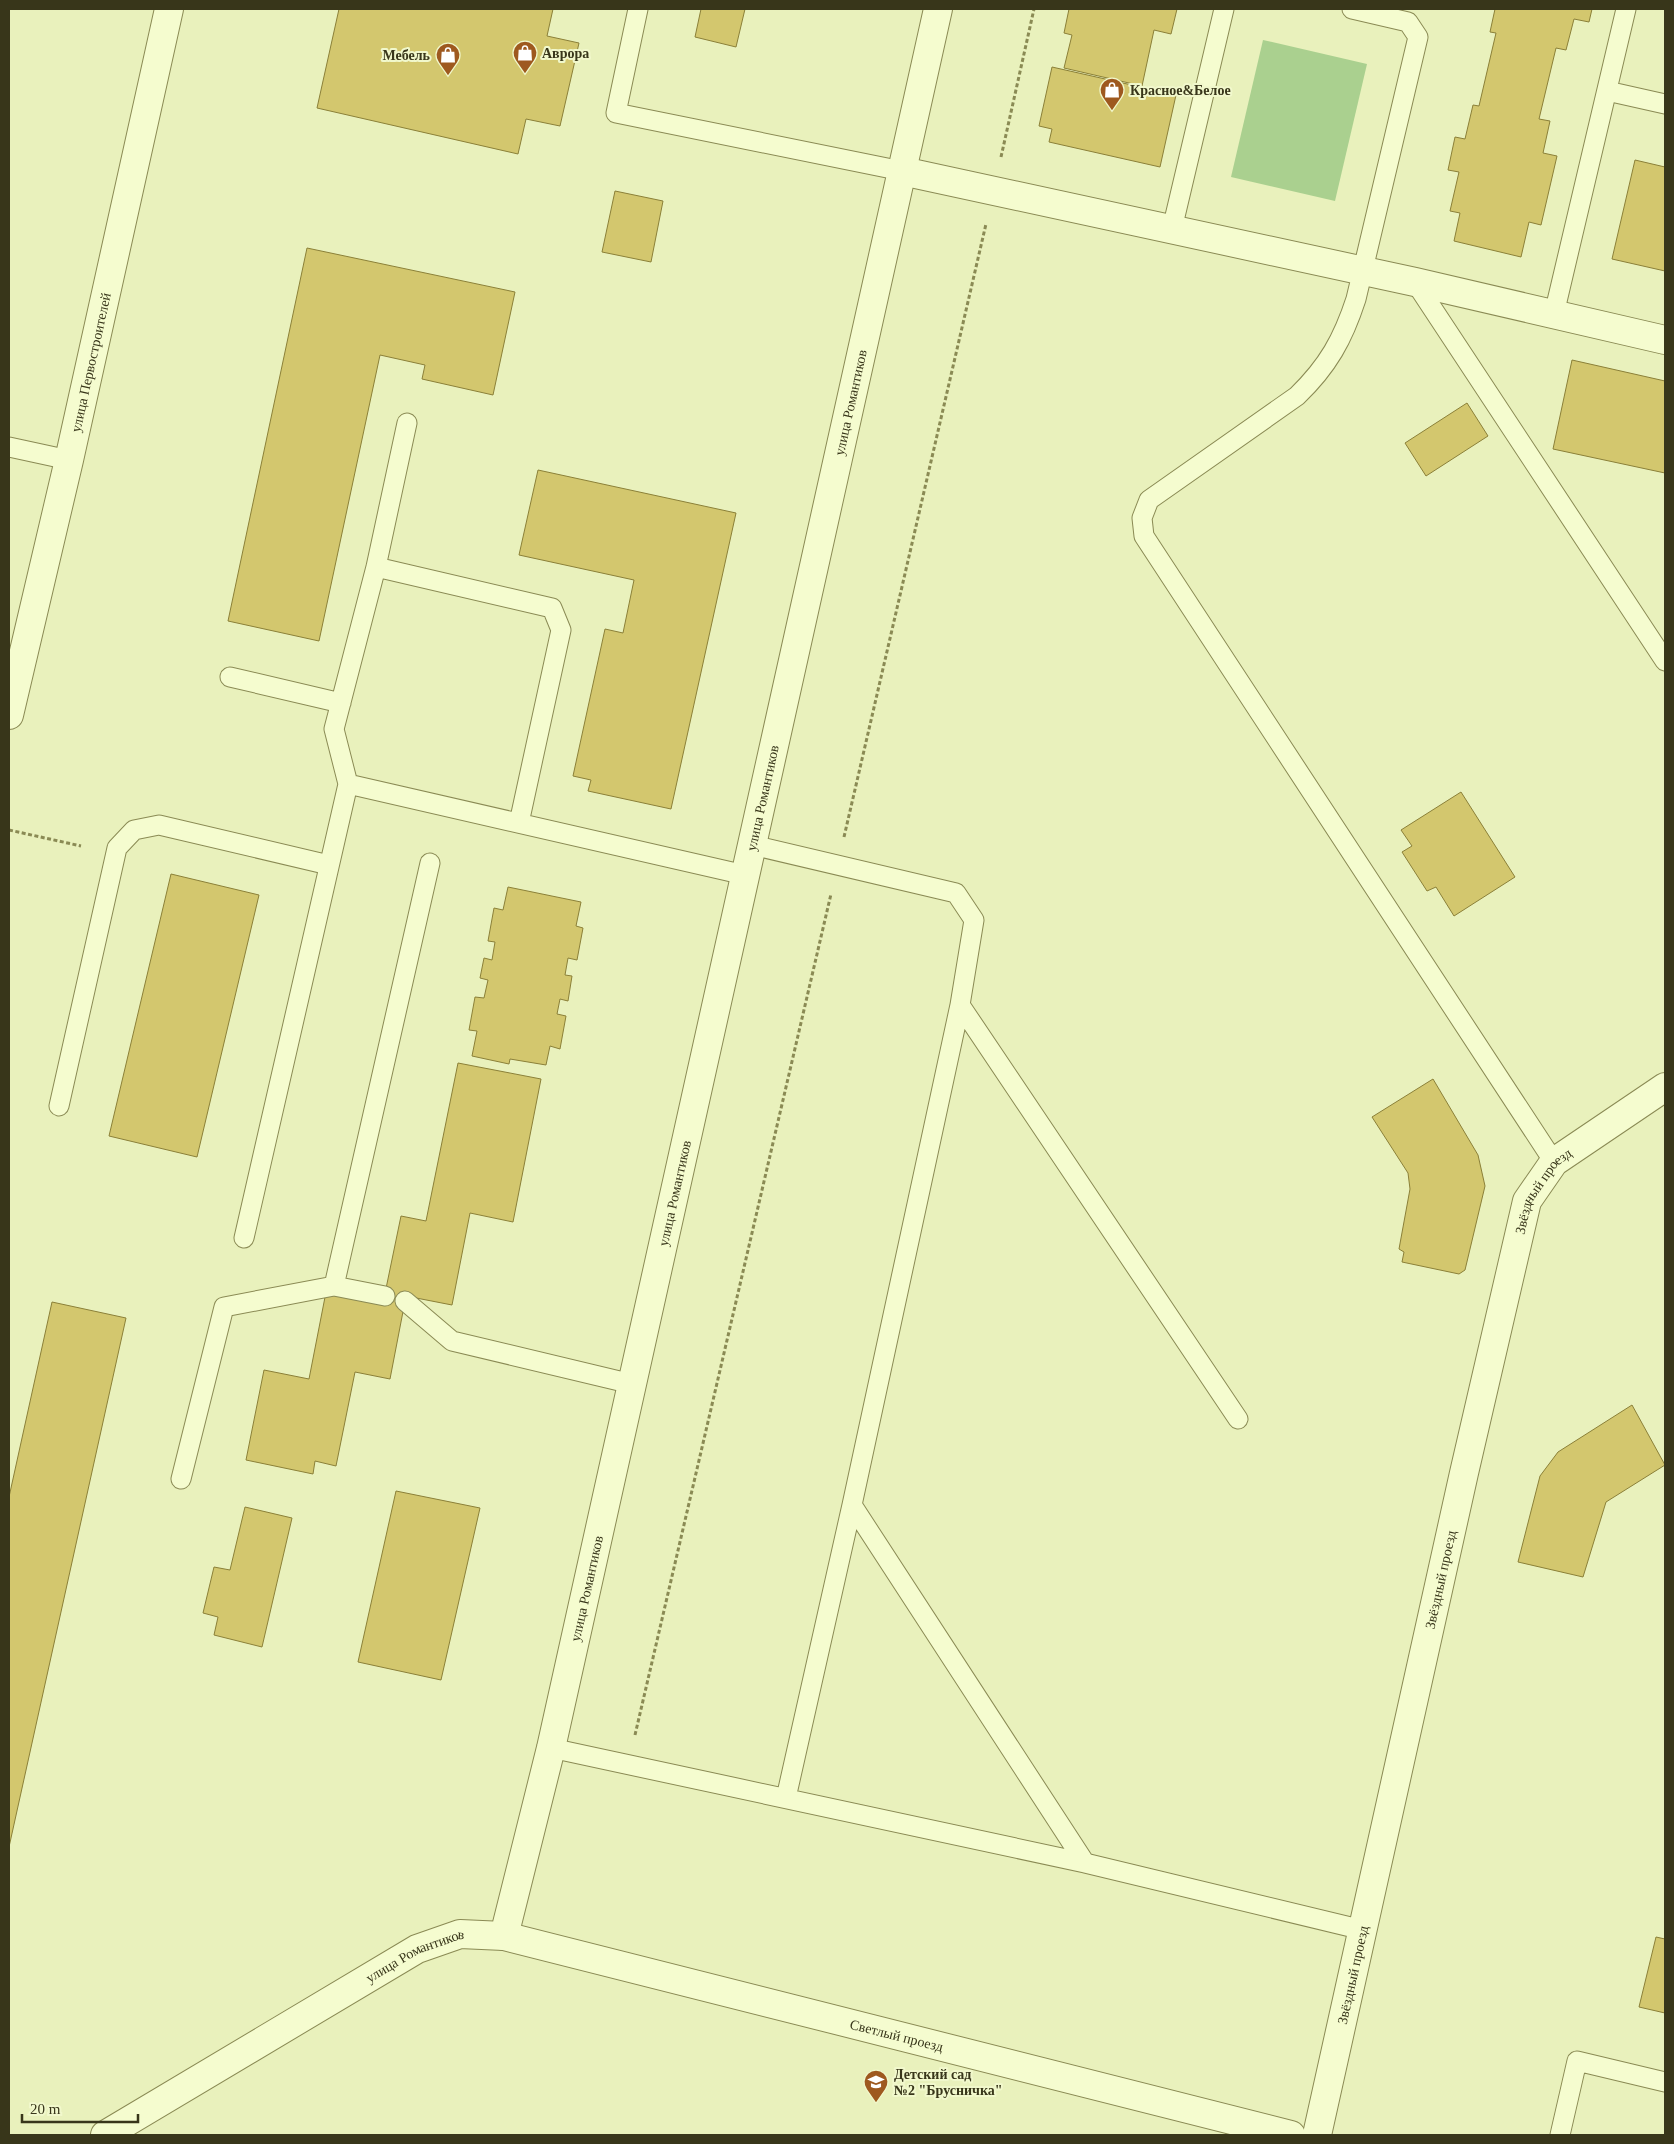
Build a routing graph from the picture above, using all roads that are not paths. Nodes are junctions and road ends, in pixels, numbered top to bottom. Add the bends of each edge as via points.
1 (169, 9) edge
2 (638, 9) edge
3 (938, 9) edge
4 (1224, 9) edge
5 (1352, 9) edge
6 (1626, 9) edge
7 (1607, 91) junction
8 (1665, 104) edge
9 (902, 171) junction
10 (1172, 229) junction
11 (1362, 271) junction
12 (1415, 282) junction
13 (1554, 314) junction
14 (1665, 340) edge
15 (407, 423) dead end
16 (9, 447) edge
17 (69, 460) junction
18 (376, 567) junction
19 (1665, 661) edge
20 (230, 677) dead end
21 (341, 703) junction
22 (9, 715) edge
23 (348, 784) junction
24 (518, 823) junction
25 (752, 845) junction
26 (430, 863) dead end
27 (329, 865) junction
28 (745, 875) junction
29 (960, 1005) junction
30 (1665, 1088) edge
31 (59, 1106) dead end
32 (1554, 1162) junction
33 (244, 1238) dead end
34 (334, 1286) junction
35 (385, 1296) dead end
36 (405, 1301) dead end
37 (632, 1384) junction
38 (1238, 1419) dead end
39 (181, 1479) dead end
40 (852, 1505) junction
41 (552, 1748) junction
42 (786, 1798) junction
43 (1085, 1863) junction
44 (1363, 1930) junction
45 (504, 1936) junction
46 (1665, 2082) edge
47 (105, 2135) edge
48 (1290, 2135) edge
49 (1317, 2135) edge
50 (1560, 2135) edge

1 - 17 street, улица Первостроителей
2 - 9 lane via 616,113
3 - 9 street, улица Романтиков
4 - 10 lane
5 - 11 lane via 1408,22 1418,38
6 - 7 lane
7 - 8 lane
7 - 13 lane
9 - 10 street
9 - 25 street, улица Романтиков
10 - 11 street
11 - 12 street
11 - 32 lane via 1347,328 1316,379 1298,396 1149,500 1142,518 1144,536
12 - 13 street
12 - 19 lane
13 - 14 street
15 - 18 lane
16 - 17 lane
17 - 22 street, улица Первостроителей
18 - 21 lane
18 - 24 lane via 552,608 561,630
20 - 21 lane
21 - 23 lane via 334,729
23 - 24 lane
23 - 27 lane
24 - 28 lane
25 - 28 street, улица Романтиков
25 - 29 lane via 956,893 974,920
26 - 34 lane
27 - 31 lane via 159,825 134,830 117,848
27 - 33 lane
28 - 37 street, улица Романтиков
29 - 38 lane
29 - 40 lane
30 - 32 street, Звёздный проезд
32 - 44 street, Звёздный проезд via 1527,1201
34 - 35 lane
34 - 39 lane via 224,1307
36 - 37 lane via 452,1342
37 - 41 street, улица Романтиков
40 - 42 lane
40 - 43 lane
41 - 42 lane
41 - 45 street, улица Романтиков
42 - 43 lane
43 - 44 lane
44 - 49 street, Звёздный проезд
45 - 47 street, улица Романтиков via 460,1934 417,1949
45 - 48 street, Светлый проезд
46 - 50 lane via 1576,2062

